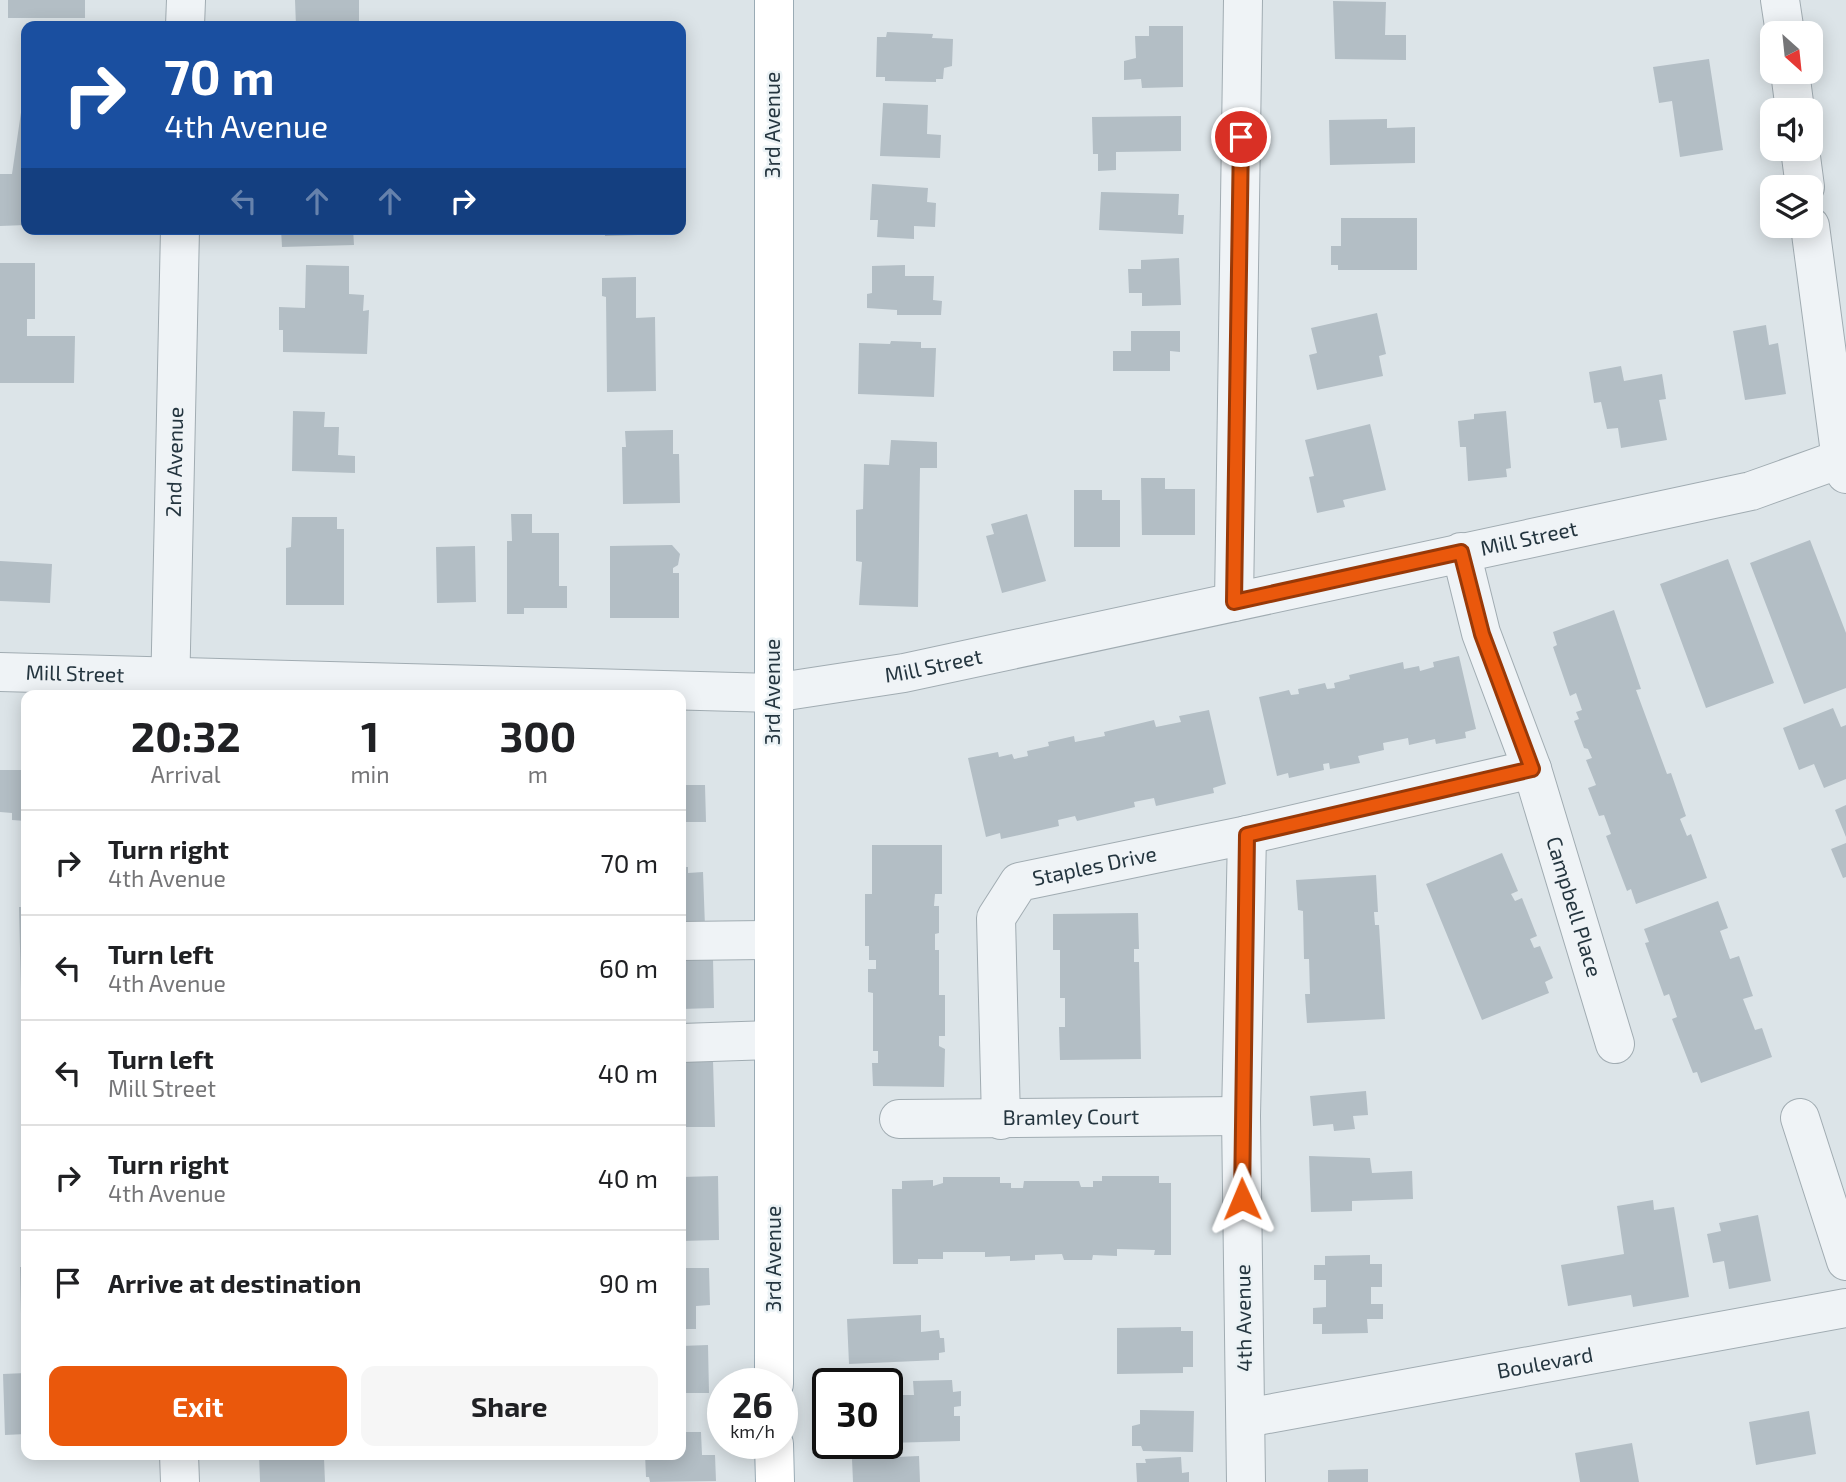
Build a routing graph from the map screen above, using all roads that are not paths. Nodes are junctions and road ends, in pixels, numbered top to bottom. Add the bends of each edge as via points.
1 (186, 0) edge
2 (774, 0) edge
3 (1243, 0) edge
4 (1780, 0) edge
5 (185, 21) edge
6 (1783, 21) edge
7 (180, 235) edge
8 (1812, 238) edge
9 (1844, 464) edge
10 (1461, 552) junction
11 (1234, 602) junction
12 (0, 672) edge
13 (169, 686) edge
14 (514, 690) edge
15 (686, 692) edge
16 (773, 693) junction
17 (1532, 769) junction
18 (1247, 835) junction
19 (774, 940) junction
20 (686, 941) edge
21 (774, 1040) junction
22 (686, 1043) edge
23 (1615, 1044) dead end
24 (1241, 1116) junction
25 (1800, 1118) dead end
26 (899, 1119) dead end
27 (1001, 1120) junction
28 (1846, 1261) edge
29 (1846, 1308) edge
30 (774, 1368) edge
31 (1246, 1418) junction
32 (774, 1459) edge
33 (179, 1460) edge
34 (180, 1482) edge
35 (775, 1482) edge
36 (1246, 1482) edge

1 - 5 street
2 - 16 main road, 3rd Avenue
3 - 11 street
4 - 6 street
7 - 13 street, 2nd Avenue
8 - 9 street
9 - 10 street, Mill Street via 1751,491
10 - 11 street, Mill Street
10 - 17 street via 1482,634
11 - 16 street, Mill Street via 904,673
12 - 13 street, Mill Street
13 - 14 street, Mill Street
15 - 16 street, Mill Street
16 - 19 main road, 3rd Avenue
17 - 18 street
17 - 23 street, Campbell Place
18 - 24 street, 4th Avenue
18 - 27 street, Staples Drive via 1019,882 996,918
19 - 20 street
19 - 21 main road, 3rd Avenue
21 - 22 street
21 - 30 main road, 3rd Avenue
24 - 27 street, Bramley Court
24 - 31 street, 4th Avenue
25 - 28 street
26 - 27 street, Bramley Court
29 - 31 street, Boulevard
31 - 36 street, 4th Avenue
32 - 35 main road
33 - 34 street

